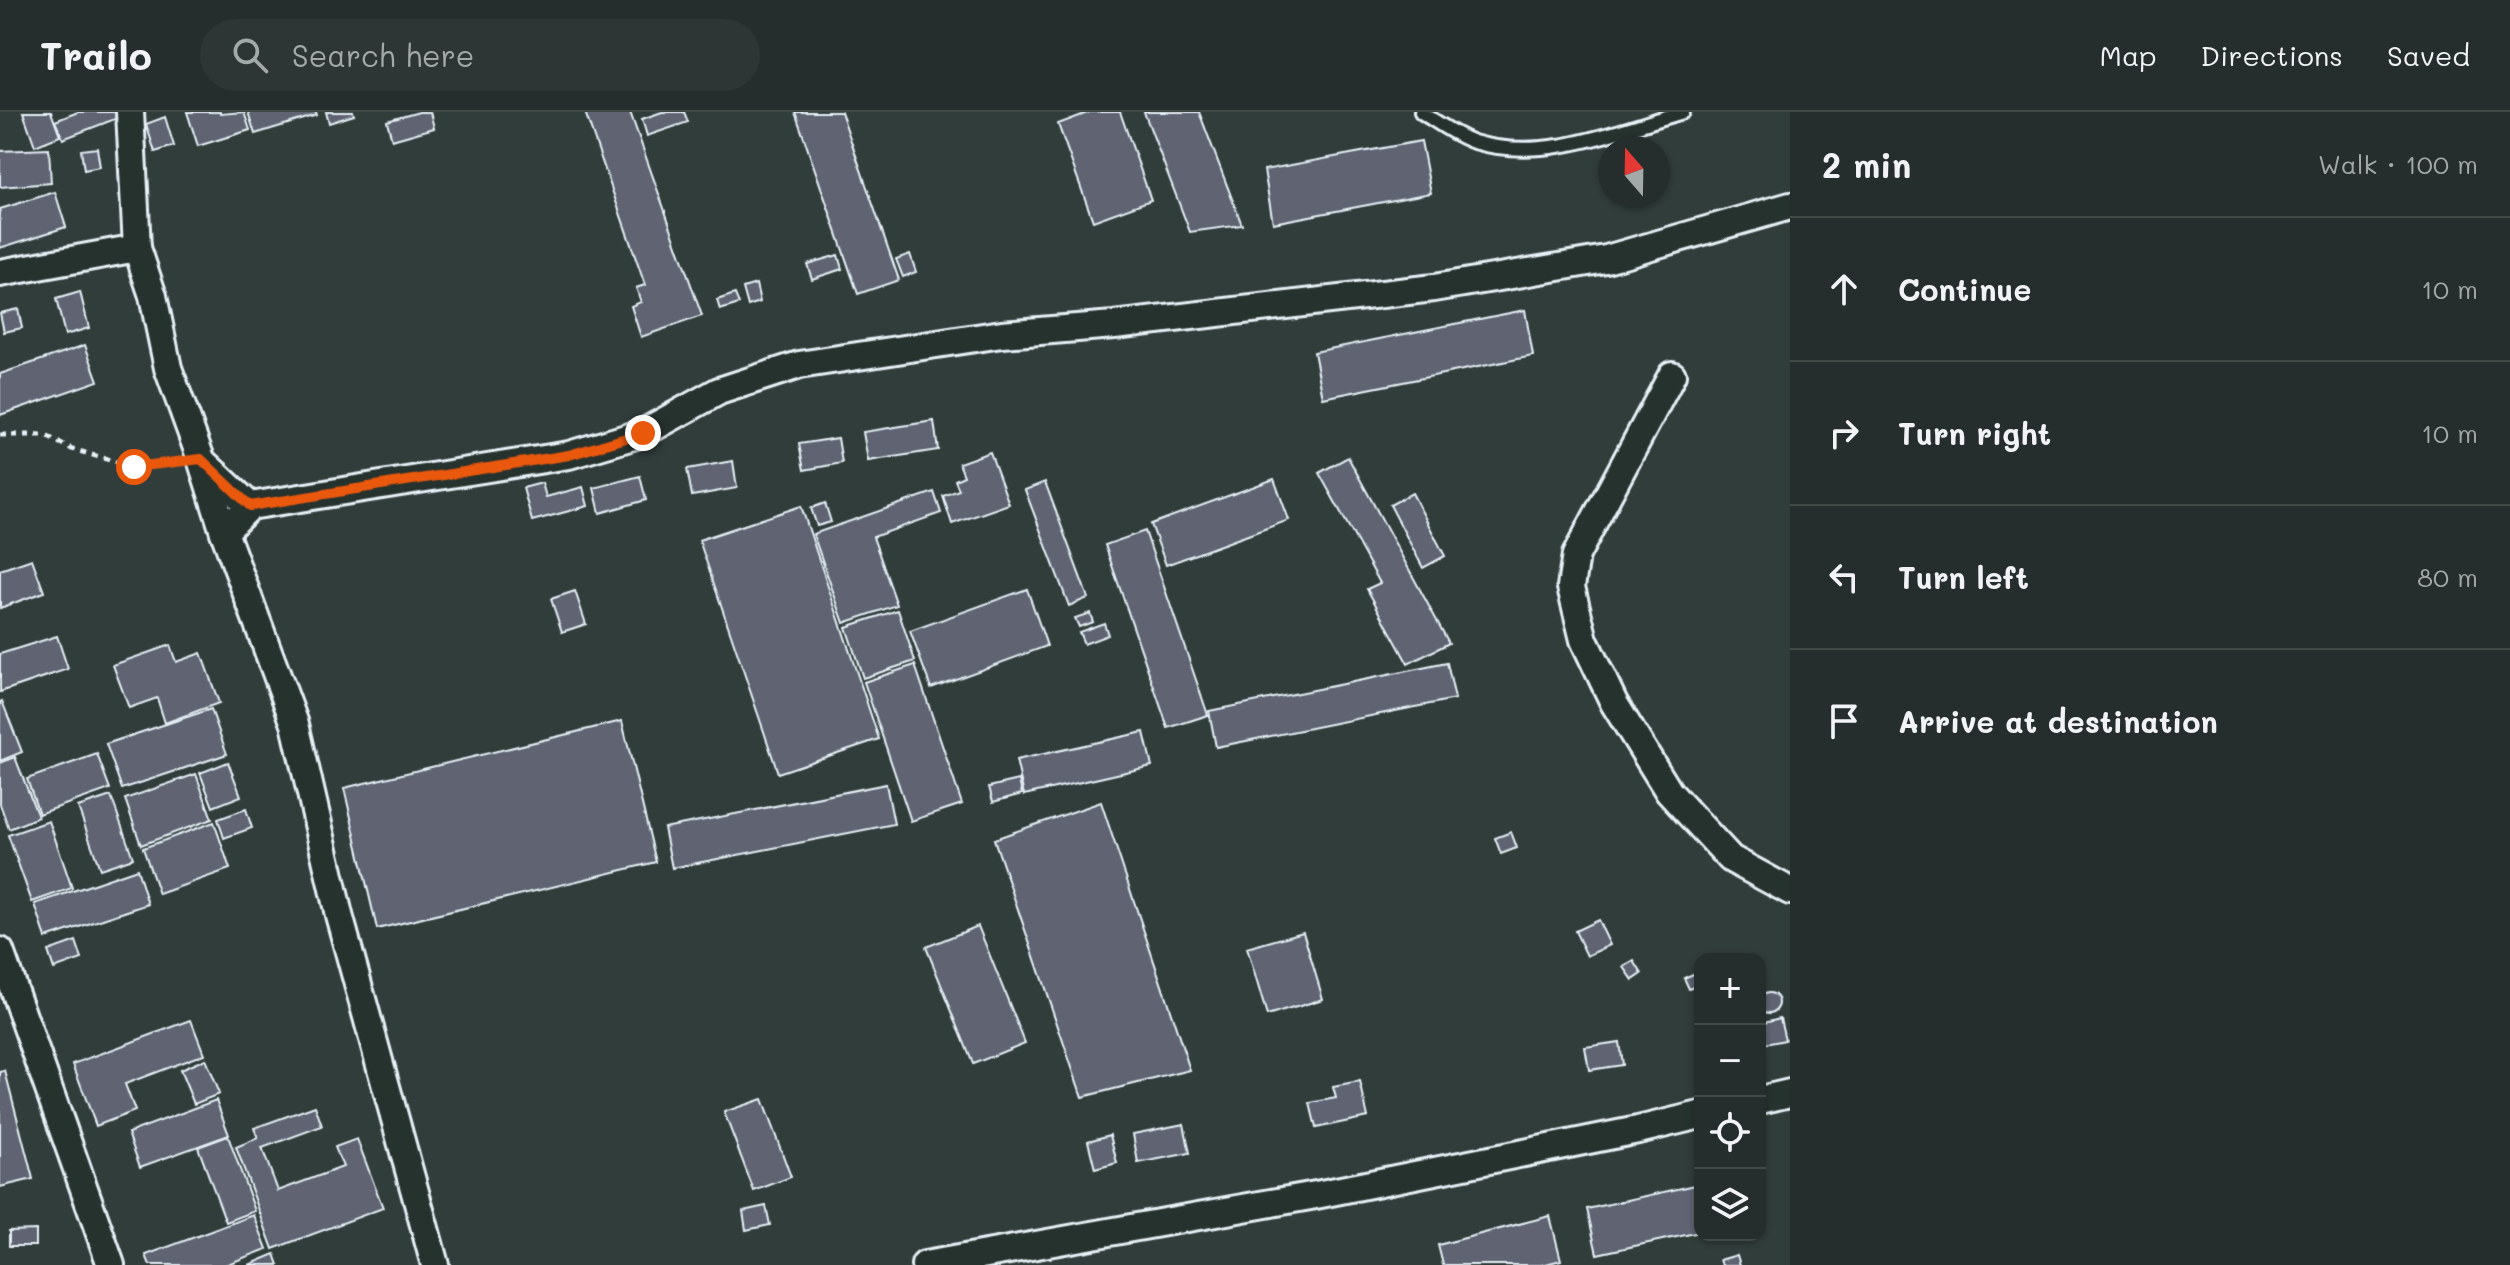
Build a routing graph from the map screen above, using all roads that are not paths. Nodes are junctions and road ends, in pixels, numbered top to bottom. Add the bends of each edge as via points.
1 (130, 112) edge
2 (1421, 112) edge
3 (1683, 112) edge
4 (1790, 206) edge
5 (137, 248) junction
6 (0, 273) edge
7 (1672, 375) dead end
8 (201, 459) junction
9 (250, 506) junction
10 (224, 532) junction
11 (1790, 891) edge
12 (0, 951) edge
13 (1790, 1093) edge
14 (1766, 1099) edge
15 (1694, 1116) edge
16 (111, 1265) edge
17 (435, 1265) edge
18 (925, 1265) edge

1 - 5 street
2 - 3 lane via 1472,141 1532,149 1566,146
4 - 9 street via 1606,259 1434,288 1002,334 799,365 719,391 643,433 569,455
5 - 6 street
5 - 8 street via 168,368
7 - 11 street via 1576,555 1571,587 1584,640 1614,703 1669,792 1731,859
8 - 9 street
8 - 10 street
9 - 10 street
10 - 17 street via 295,724 339,915
12 - 16 street
13 - 14 street
15 - 18 street via 1316,1195

